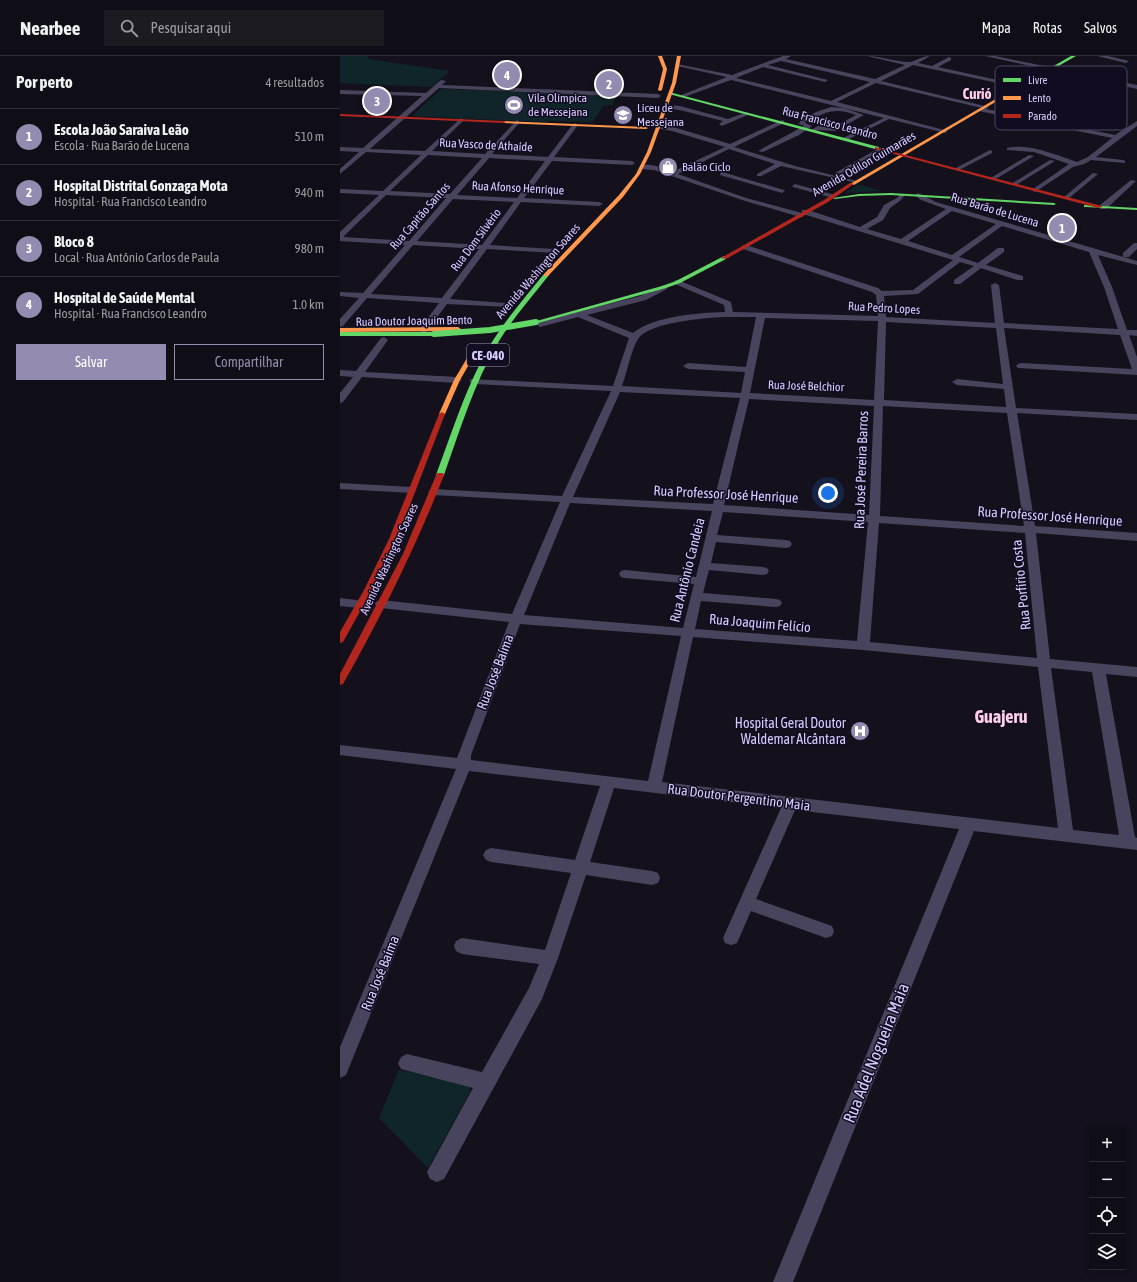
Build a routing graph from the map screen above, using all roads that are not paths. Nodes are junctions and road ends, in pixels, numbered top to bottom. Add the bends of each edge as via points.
1 (660, 56) edge
2 (788, 56) edge
3 (870, 56) edge
4 (927, 56) edge
5 (988, 56) edge
6 (1074, 56) edge
7 (1100, 56) edge
8 (781, 59) junction
9 (950, 59) dead end
10 (679, 61) edge
11 (1126, 61) dead end
12 (943, 62) junction
13 (911, 64) junction
14 (955, 64) dead end
15 (764, 66) junction
16 (1036, 66) edge
17 (1056, 66) edge
18 (934, 67) junction
19 (732, 77) junction
20 (448, 78) dead end
21 (957, 79) dead end
22 (825, 80) dead end
23 (876, 80) junction
24 (995, 80) edge
25 (489, 81) dead end
26 (965, 81) dead end
27 (1127, 85) edge
28 (438, 86) junction
29 (1137, 87) edge
30 (482, 88) junction
31 (340, 92) edge
32 (670, 93) junction
33 (428, 95) junction
34 (682, 96) junction
35 (656, 99) joint
36 (995, 101) edge
37 (830, 102) junction
38 (665, 107) junction
39 (984, 108) junction
40 (995, 110) edge
41 (747, 114) junction
42 (802, 114) dead end
43 (342, 115) edge
44 (402, 117) junction
45 (886, 119) dead end
46 (461, 120) junction
47 (728, 121) junction
48 (517, 122) junction
49 (785, 122) junction
50 (1137, 123) edge
51 (722, 124) dead end
52 (575, 125) junction
53 (658, 127) junction
54 (646, 128) dead end
55 (808, 129) junction
56 (1084, 130) edge
57 (1126, 130) edge
58 (1127, 130) edge
59 (945, 131) junction
60 (1116, 137) junction
61 (845, 139) junction
62 (729, 147) junction
63 (340, 149) edge
64 (881, 149) junction
65 (1009, 149) dead end
66 (365, 150) junction
67 (761, 151) dead end
68 (990, 152) dead end
69 (426, 153) junction
70 (903, 155) junction
71 (487, 156) junction
72 (1031, 156) dead end
73 (1090, 158) junction
74 (550, 159) junction
75 (634, 159) joint
76 (1052, 161) dead end
77 (1123, 162) dead end
78 (781, 164) junction
79 (1078, 164) junction
80 (642, 167) junction
81 (957, 169) junction
82 (806, 171) junction
83 (340, 172) edge
84 (625, 173) dead end
85 (838, 173) dead end
86 (672, 174) junction
87 (722, 174) dead end
88 (1095, 174) dead end
89 (759, 175) dead end
90 (796, 177) dead end
91 (992, 179) junction
92 (1133, 181) dead end
93 (855, 182) junction
94 (1014, 184) junction
95 (795, 186) dead end
96 (769, 187) junction
97 (1035, 190) junction
98 (340, 191) edge
99 (782, 191) dead end
100 (384, 193) junction
101 (891, 194) junction
102 (902, 195) junction
103 (918, 195) junction
104 (452, 196) junction
105 (607, 196) dead end
106 (744, 199) junction
107 (830, 199) junction
108 (520, 200) junction
109 (1068, 201) junction
110 (599, 204) junction
111 (1101, 207) junction
112 (952, 208) junction
113 (1137, 209) edge
114 (592, 212) dead end
115 (803, 214) junction
116 (1002, 223) junction
117 (861, 229) junction
118 (340, 237) edge
119 (902, 242) junction
120 (411, 243) junction
121 (562, 243) dead end
122 (1137, 245) edge
123 (485, 247) junction
124 (746, 247) junction
125 (1001, 250) dead end
126 (554, 251) junction
127 (1092, 251) junction
128 (1126, 255) dead end
129 (955, 259) junction
130 (545, 260) dead end
131 (1137, 262) edge
132 (978, 266) junction
133 (1020, 278) dead end
134 (678, 282) junction
135 (957, 282) dead end
136 (995, 285) dead end
137 (664, 287) junction
138 (340, 294) edge
139 (880, 294) junction
140 (365, 296) junction
141 (514, 296) dead end
142 (444, 301) junction
143 (506, 305) junction
144 (729, 314) junction
145 (761, 314) junction
146 (580, 315) junction
147 (882, 319) junction
148 (495, 320) junction
149 (536, 322) joint
150 (340, 324) edge
151 (999, 325) junction
152 (340, 330) edge
153 (423, 330) junction
154 (1125, 332) junction
155 (501, 333) junction
156 (1137, 333) edge
157 (340, 334) edge
158 (483, 336) junction
159 (634, 337) junction
160 (340, 340) edge
161 (384, 340) junction
162 (688, 366) dead end
163 (1021, 366) dead end
164 (750, 370) junction
165 (1137, 371) edge
166 (340, 373) edge
167 (359, 374) junction
168 (457, 380) junction
169 (474, 381) junction
170 (957, 382) dead end
171 (1009, 387) junction
172 (617, 388) junction
173 (745, 397) junction
174 (340, 400) edge
175 (878, 402) junction
176 (1012, 409) junction
177 (1137, 417) edge
178 (340, 486) edge
179 (412, 490) junction
180 (433, 492) junction
181 (566, 500) junction
182 (718, 508) junction
183 (874, 519) junction
184 (1030, 529) junction
185 (1137, 537) edge
186 (711, 538) junction
187 (786, 544) dead end
188 (704, 566) junction
189 (763, 571) dead end
190 (625, 574) dead end
191 (700, 581) junction
192 (697, 597) junction
193 (340, 602) edge
194 (776, 603) dead end
195 (360, 604) junction
196 (381, 604) junction
197 (516, 619) junction
198 (688, 632) junction
199 (340, 640) edge
200 (863, 646) junction
201 (1044, 663) junction
202 (1098, 668) junction
203 (1137, 672) edge
204 (340, 682) edge
205 (340, 750) edge
206 (464, 766) junction
207 (609, 782) junction
208 (654, 787) junction
209 (791, 803) junction
210 (969, 824) junction
211 (1066, 835) junction
212 (1133, 843) edge
213 (491, 855) dead end
214 (580, 867) junction
215 (652, 878) dead end
216 (746, 903) junction
217 (826, 931) dead end
218 (731, 938) dead end
219 (462, 946) dead end
220 (550, 958) junction
221 (407, 1063) dead end
222 (341, 1066) edge
223 (487, 1082) junction
224 (437, 1172) dead end
225 (783, 1282) edge

1 - 35 main road via 666,74
2 - 8 street
3 - 13 street
4 - 13 street
5 - 16 street
6 - 17 main road, Avenida Odilon Guimarães
7 - 11 street
8 - 15 street
8 - 23 street
9 - 12 street
10 - 19 street
10 - 32 main road, Avenida Washington Soares / CE-040
12 - 14 street
12 - 18 street
13 - 18 street
13 - 23 street
15 - 19 street
15 - 22 street
18 - 24 street
19 - 34 street
19 - 37 street
20 - 28 street
21 - 26 street
23 - 37 street
23 - 39 street
25 - 30 street
27 - 29 street
28 - 30 street
28 - 33 street
30 - 35 street
31 - 33 street
32 - 34 main road, Rua Francisco Leandro
32 - 38 main road, Avenida Washington Soares / CE-040
33 - 44 street
34 - 41 main road, Rua Francisco Leandro
36 - 39 main road, Avenida Odilon Guimarães
37 - 42 street
37 - 59 street
38 - 47 street via 680,108
38 - 53 main road, Avenida Washington Soares / CE-040
39 - 40 street
39 - 59 main road, Avenida Odilon Guimarães
41 - 47 street
41 - 49 main road, Rua Francisco Leandro
43 - 44 main road
44 - 46 main road
44 - 66 street
45 - 61 street
46 - 48 main road
46 - 69 street
47 - 51 street
48 - 52 main road
48 - 71 street, Rua Capitão Santos
49 - 55 main road, Rua Francisco Leandro
49 - 62 street
50 - 58 street
52 - 54 main road
52 - 74 street, Rua Dom Silvério
53 - 62 street via 673,129
53 - 80 main road, Avenida Washington Soares / CE-040
55 - 55 street via 833,130 861,115 829,108 801,123 809,126
55 - 61 main road, Rua Francisco Leandro
55 - 67 street
56 - 60 street
57 - 60 street
59 - 70 main road, Avenida Odilon Guimarães
60 - 73 street
61 - 64 main road, Rua Francisco Leandro
62 - 78 street
62 - 86 street
63 - 66 street, Rua Vasco de Athaíde
64 - 70 main road, Rua Francisco Leandro
64 - 85 street
65 - 79 street via 1016,147
66 - 69 street, Rua Vasco de Athaíde
66 - 83 street
68 - 81 street
69 - 71 street, Rua Vasco de Athaíde
69 - 100 street
70 - 81 main road, Rua Francisco Leandro
70 - 93 main road, Avenida Odilon Guimarães
71 - 74 street, Rua Vasco de Athaíde
71 - 104 street, Rua Capitão Santos
72 - 91 street
73 - 77 street
73 - 79 street
74 - 75 street, Rua Vasco de Athaíde
74 - 108 street, Rua Dom Silvério
75 - 84 main road
76 - 94 street
78 - 82 street
78 - 89 street
79 - 97 street via 1071,165
80 - 86 street
80 - 155 main road, Avenida Washington Soares / CE-040 via 617,200 522,304
81 - 91 main road, Rua Francisco Leandro
82 - 90 street
82 - 93 street
86 - 106 street
87 - 96 street
88 - 109 street
91 - 94 main road, Rua Francisco Leandro
92 - 111 street
93 - 101 main road
93 - 107 main road, Avenida Odilon Guimarães
94 - 97 main road, Rua Francisco Leandro
95 - 107 street
96 - 99 street
96 - 106 street
97 - 109 main road, Rua Francisco Leandro
98 - 100 street, Rua Afonso Henrique
100 - 104 street, Rua Afonso Henrique
100 - 118 street
101 - 102 main road
101 - 107 main road
102 - 103 main road
102 - 117 street via 887,207 880,218
103 - 109 main road
103 - 112 street, Rua Barão de Lucena
104 - 108 street, Rua Afonso Henrique
104 - 120 street, Rua Capitão Santos
105 - 110 main road, Avenida Washington Soares
106 - 115 street
107 - 115 main road, Avenida Odilon Guimarães
108 - 110 street, Rua Afonso Henrique
108 - 123 street, Rua Dom Silvério
109 - 111 main road, Rua Francisco Leandro
110 - 114 main road, Avenida Washington Soares
111 - 113 main road, Rua Francisco Leandro
112 - 116 street, Rua Barão de Lucena
112 - 119 street
115 - 117 street
115 - 124 main road, Avenida Odilon Guimarães
116 - 127 street, Rua Barão de Lucena
116 - 129 street
117 - 119 street
118 - 120 street
119 - 129 street
120 - 123 street
120 - 140 street, Rua Capitão Santos
121 - 126 main road, Avenida Washington Soares
122 - 128 street
123 - 126 street
123 - 142 street, Rua Dom Silvério
124 - 134 main road, Avenida Odilon Guimarães
124 - 139 street via 875,290
125 - 132 street
126 - 130 main road, Avenida Washington Soares
127 - 131 street, Rua Barão de Lucena
127 - 154 street
129 - 132 street
129 - 139 street via 915,292
132 - 133 street
132 - 135 street
134 - 137 main road, Avenida Odilon Guimarães
134 - 144 street via 728,304
136 - 151 street, Rua Porfírio Costa
137 - 146 street, Avenida Odilon Guimarães via 643,298
137 - 149 main road, Avenida Odilon Guimarães
138 - 140 street
139 - 147 street, Rua José Pereira Barros
140 - 142 street
140 - 150 street, Rua Capitão Santos
141 - 143 main road, Avenida Washington Soares / CE-040
142 - 143 street
142 - 153 street, Rua Dom Silvério
143 - 148 main road, Avenida Washington Soares / CE-040
144 - 145 street, Rua Pedro Lopes
144 - 159 street, Rua Pedro Lopes via 702,315 667,322 645,328
145 - 147 street, Rua Pedro Lopes
145 - 164 street, Rua Antônio Candeia
146 - 155 street, Avenida Odilon Guimarães
146 - 159 street
147 - 151 street, Rua Pedro Lopes
147 - 175 street, Rua José Pereira Barros
148 - 153 main road via 457,329
148 - 158 main road, Avenida Washington Soares / CE-040
149 - 157 main road, Rua Doutor Joaquim Bento, bridge via 490,330 434,334
151 - 154 street, Rua Pedro Lopes
151 - 171 street, Rua Porfírio Costa
152 - 153 main road
154 - 156 street, Rua Pedro Lopes
154 - 165 street
155 - 169 main road, Avenida Washington Soares / CE-040
158 - 161 main road
158 - 168 main road, Avenida Washington Soares / CE-040
159 - 172 street, Rua José Baíma
160 - 161 main road
161 - 167 street
162 - 164 street
163 - 165 street
164 - 173 street, Rua Antônio Candeia
166 - 167 street
167 - 168 street
167 - 174 street
168 - 179 main road, Avenida Washington Soares / CE-040
169 - 172 street, Rua José Belchior
169 - 180 main road, Avenida Washington Soares / CE-040
170 - 171 street
171 - 176 street, Rua Porfírio Costa
172 - 173 street, Rua José Belchior
172 - 181 street, Rua José Baíma
173 - 175 street, Rua José Belchior
173 - 182 street, Rua Antônio Candeia
175 - 176 street, Rua José Belchior
175 - 183 street, Rua José Pereira Barros
176 - 177 street, Rua José Belchior
176 - 184 street, Rua Porfírio Costa
178 - 179 street
179 - 195 main road, Avenida Washington Soares / CE-040 via 393,539
180 - 181 street, Rua Professor José Henrique
180 - 196 main road, Avenida Washington Soares / CE-040 via 410,548
181 - 182 street, Rua Professor José Henrique
181 - 197 street, Rua José Baíma
182 - 183 street, Rua Professor José Henrique
182 - 186 street, Rua Antônio Candeia
183 - 184 street, Rua Professor José Henrique
183 - 200 street, Rua José Pereira Barros
184 - 185 street, Rua Professor José Henrique
184 - 201 street, Rua Porfírio Costa
186 - 187 street
186 - 188 street, Rua Antônio Candeia
188 - 189 street
188 - 191 street, Rua Antônio Candeia
190 - 191 street
191 - 192 street, Rua Antônio Candeia
192 - 194 street
192 - 198 street, Rua Antônio Candeia
193 - 195 street
195 - 199 main road, Avenida Washington Soares / CE-040
196 - 197 street, Rua Joaquim Felício
196 - 204 main road, Avenida Washington Soares / CE-040
197 - 198 street, Rua Joaquim Felício
197 - 206 street, Rua José Baíma via 464,756
198 - 200 street, Rua Joaquim Felício
198 - 208 street, Rua Antônio Candeia
200 - 201 street, Rua Joaquim Felício
201 - 202 street, Rua Joaquim Felício
201 - 211 street, Rua Porfírio Costa
202 - 203 street, Rua Joaquim Felício
202 - 212 street
205 - 206 street, Rua Doutor Pergentino Maia
206 - 207 street, Rua Doutor Pergentino Maia
206 - 222 street, Rua José Baíma
207 - 208 street, Rua Doutor Pergentino Maia
207 - 214 street
208 - 209 street, Rua Doutor Pergentino Maia
209 - 210 street, Rua Doutor Pergentino Maia
209 - 216 street
210 - 211 street, Rua Doutor Pergentino Maia
210 - 225 street, Rua Adel Nogueira Maia
211 - 212 street, Rua Doutor Pergentino Maia
213 - 214 street
214 - 215 street
214 - 220 street
216 - 217 street
216 - 218 street
219 - 220 street
220 - 223 street via 536,992
221 - 223 street
223 - 224 street

